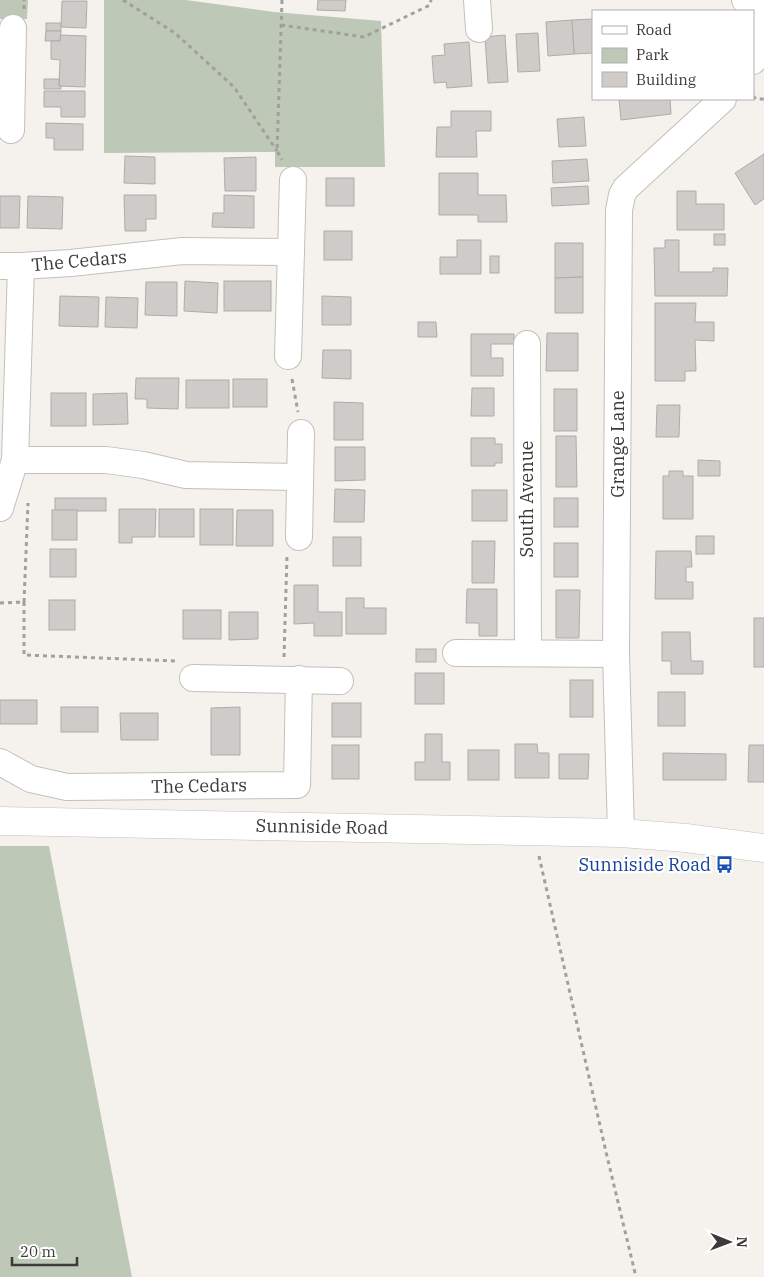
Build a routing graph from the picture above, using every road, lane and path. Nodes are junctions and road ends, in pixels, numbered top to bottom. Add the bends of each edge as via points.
1 (123, 0) edge
2 (282, 0) edge
3 (431, 0) edge
4 (477, 0) edge
5 (745, 0) edge
6 (764, 7) edge
7 (764, 23) edge
8 (281, 25) junction
9 (13, 28) dead end
10 (478, 29) dead end
11 (754, 57) edge
12 (6, 68) edge
13 (722, 100) edge
14 (11, 130) dead end
15 (277, 151) junction
16 (293, 180) joint
17 (291, 252) junction
18 (11, 266) edge
19 (527, 344) dead end
20 (288, 356) joint
21 (301, 433) joint
22 (15, 460) junction
23 (300, 477) junction
24 (28, 498) dead end
25 (0, 508) edge
26 (299, 537) joint
27 (24, 602) junction
28 (0, 603) edge
29 (456, 653) dead end
30 (528, 653) junction
31 (616, 654) junction
32 (193, 678) joint
33 (291, 680) junction
34 (340, 681) dead end
35 (0, 762) edge
36 (0, 822) edge
37 (533, 831) junction
38 (621, 833) junction
39 (764, 848) edge
40 (636, 1277) edge

1 - 15 path via 175,34 234,87
2 - 8 path
3 - 8 path via 430,5 364,37
4 - 10 street
5 - 6 street
7 - 11 street
8 - 15 path
9 - 12 street
12 - 14 street
13 - 31 street, Grange Lane via 636,178 622,195 618,224
15 - 16 path
16 - 17 street
17 - 18 street, The Cedars via 182,251
17 - 20 street
18 - 22 street, The Cedars
19 - 30 street, South Avenue
20 - 21 path
21 - 23 street
22 - 23 street via 106,460 186,475
22 - 25 street, The Cedars
23 - 26 street
24 - 27 path
26 - 33 path via 288,546
27 - 28 path
27 - 32 path via 24,655 194,662
29 - 30 street
30 - 31 street
31 - 38 street, Grange Lane
32 - 33 street
33 - 34 street
33 - 35 street, The Cedars via 297,785 68,787 31,779
36 - 37 main road, Sunniside Road
37 - 38 main road, Sunniside Road
37 - 40 path
38 - 39 main road, Sunniside Road

